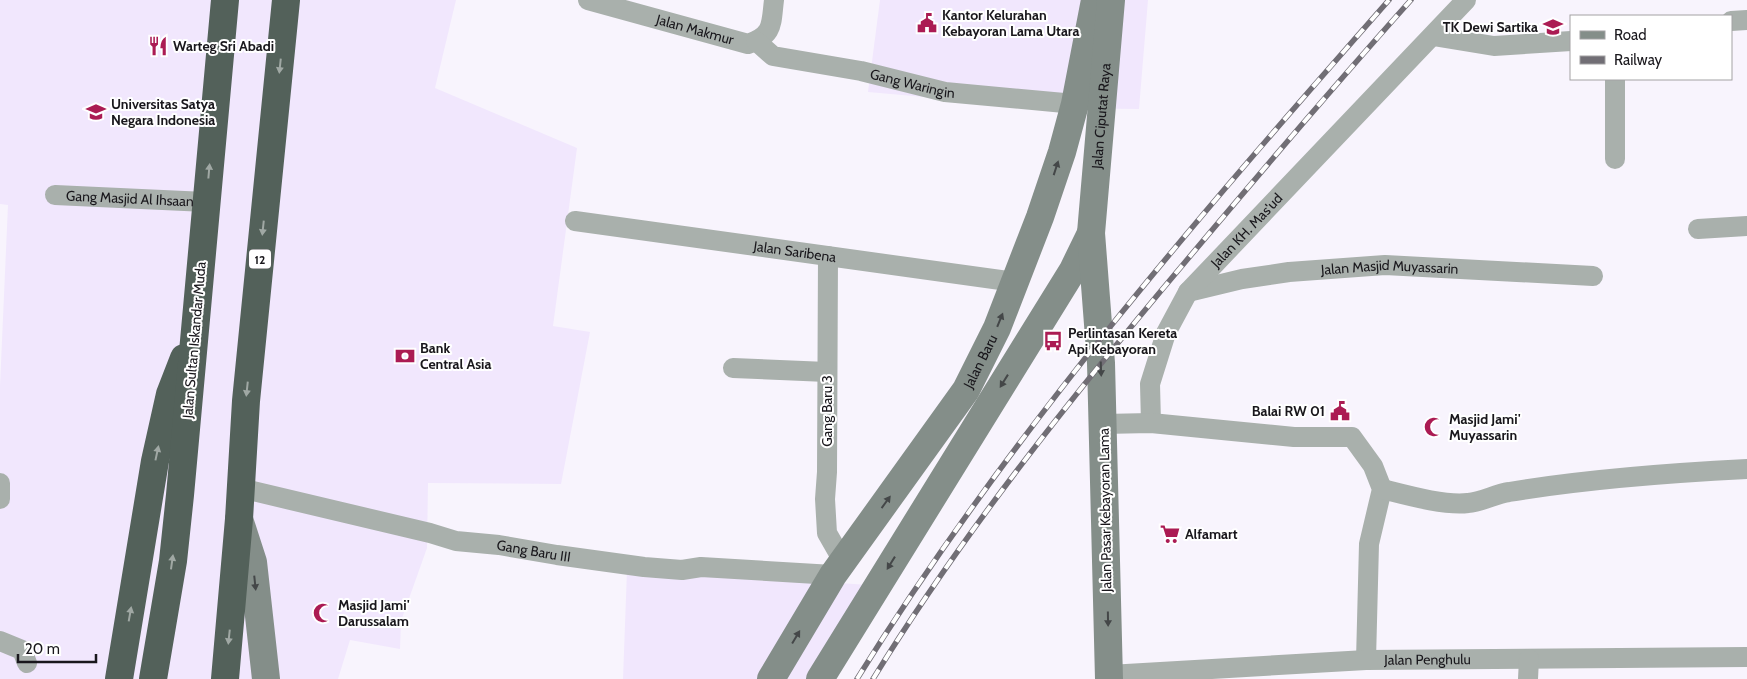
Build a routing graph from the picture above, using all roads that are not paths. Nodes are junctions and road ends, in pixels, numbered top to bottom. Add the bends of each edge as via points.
1 (225, 0) edge
2 (286, 0) edge
3 (588, 0) edge
4 (774, 0) edge
5 (1095, 0) edge
6 (1111, 0) edge
7 (1466, 0) edge
8 (1747, 20) edge
9 (1732, 22) edge
10 (1433, 36) junction
11 (756, 41) junction
12 (1570, 41) edge
13 (1615, 80) edge
14 (1075, 104) junction
15 (1615, 159) dead end
16 (54, 195) dead end
17 (206, 202) junction
18 (576, 221) dead end
19 (1747, 226) edge
20 (1698, 229) dead end
21 (1091, 233) junction
22 (828, 256) junction
23 (1073, 270) junction
24 (1593, 276) dead end
25 (1015, 282) junction
26 (1188, 292) junction
27 (197, 324) junction
28 (1100, 340) junction
29 (733, 368) dead end
30 (827, 372) junction
31 (1151, 423) junction
32 (1103, 424) junction
33 (1747, 469) edge
34 (0, 483) edge
35 (240, 488) junction
36 (1382, 489) junction
37 (0, 498) edge
38 (240, 519) junction
39 (838, 568) junction
40 (0, 642) edge
41 (1747, 657) edge
42 (1366, 660) junction
43 (27, 663) dead end
44 (1529, 669) edge
45 (1109, 677) edge
46 (118, 679) edge
47 (153, 679) edge
48 (225, 679) edge
49 (266, 679) edge
50 (771, 679) edge
51 (820, 679) edge

17 -> 1 highway, Jalan Sultan Iskandar Muda
2 -> 35 highway, 12
3 - 11 street, Jalan Makmur via 738,42 748,44
4 - 11 street via 770,31
5 - 14 main road, Jalan Baru
6 - 21 main road, Jalan Ciputat Raya
7 - 10 street, Jalan KH. Mas'ud
8 - 9 street
10 - 12 street via 1494,46
10 - 26 street, Jalan KH. Mas'ud
11 - 14 street, Gang Waringin via 773,56 860,71 945,92
13 - 15 street
25 -> 14 main road, Jalan Baru via 1040,217
16 - 17 street, Gang Masjid Al Ihsaan
17 - 27 highway, Jalan Sultan Iskandar Muda
18 - 22 street, Jalan Saribena
19 - 20 street
21 - 23 main road, Jalan Baru
21 - 28 main road, Jalan Pasar Kebayoran Lama
22 - 25 street, Jalan Saribena
22 - 30 street, Gang Baru 3
23 - 28 main road, Jalan Pasar Kebayoran Lama
23 -> 51 main road, Jalan Baru
24 - 26 street, Jalan Masjid Muyassarin via 1386,265 1289,272
39 -> 25 main road, Jalan Baru via 966,390 997,328
26 - 31 street, Jalan KH. Mas'ud via 1166,332 1150,384
46 -> 27 highway via 155,461 170,394
47 -> 27 highway, Jalan Sultan Iskandar Muda via 173,561
28 -> 32 main road, Jalan Pasar Kebayoran Lama
29 - 30 street
30 - 39 street, Gang Baru 3 via 825,498 827,533
31 - 32 street
31 - 36 street via 1294,437 1352,437 1373,466
32 -> 45 main road, Jalan Pasar Kebayoran Lama
33 - 36 street via 1672,473 1544,487 1506,492 1468,503 1421,498
34 - 37 street
35 - 38 highway, 12
35 - 39 street, Gang Baru III via 456,541 499,544 557,556 682,570 701,567
36 - 42 street via 1369,544
38 -> 48 highway, 12
38 -> 49 main road via 253,562
50 -> 39 main road, Jalan Baru
40 - 43 street via 22,650
41 - 44 street, Jalan Penghulu
42 - 44 street, Jalan Penghulu
42 - 45 street, Jalan Penghulu

